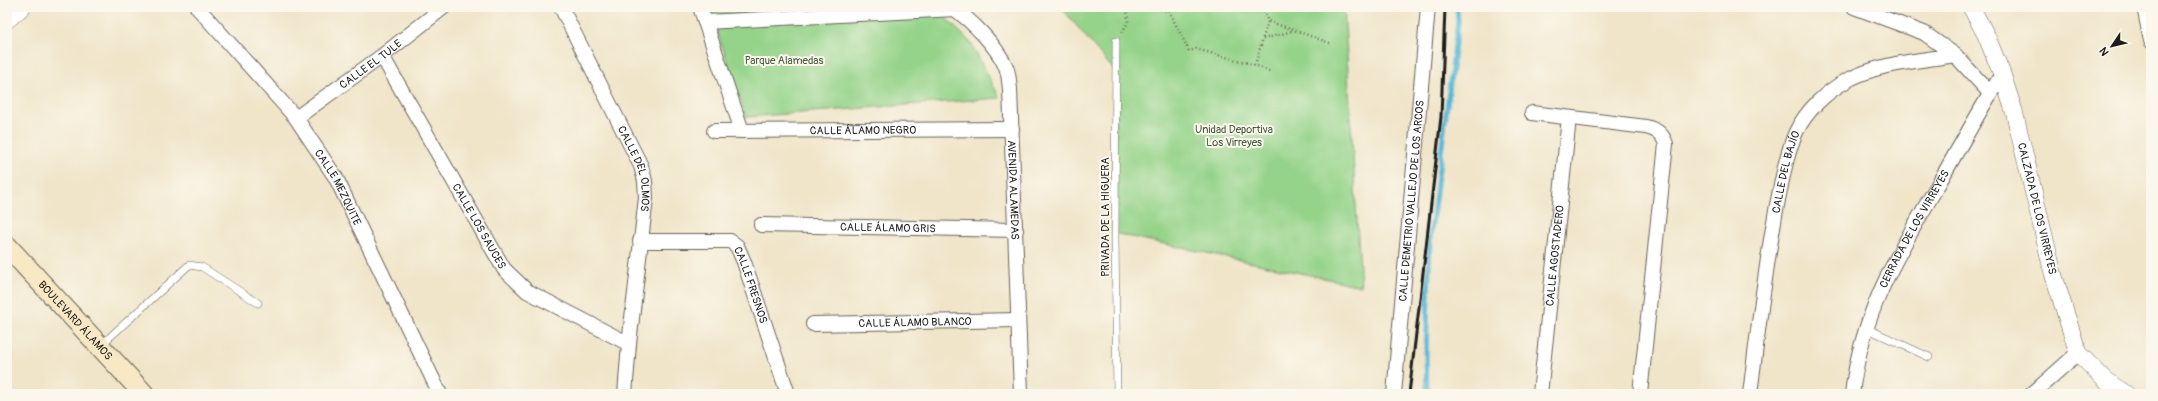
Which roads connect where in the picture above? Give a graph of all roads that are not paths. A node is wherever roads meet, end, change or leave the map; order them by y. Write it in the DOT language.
graph roads {
  1 [pos="22,7"];
  2 [pos="197,7"];
  3 [pos="444,7"];
  4 [pos="561,7"];
  5 [pos="700,7"];
  6 [pos="1428,7"];
  7 [pos="1854,7"];
  8 [pos="1971,7"];
  9 [pos="2144,7"];
  10 [pos="954,8"];
  11 [pos="7,20"];
  12 [pos="705,22"];
  13 [pos="1116,41"];
  14 [pos="2151,41"];
  15 [pos="1955,55"];
  16 [pos="382,56"];
  17 [pos="2002,74"];
  18 [pos="1990,93"];
  19 [pos="1532,113"];
  20 [pos="296,118"];
  21 [pos="1569,118"];
  22 [pos="1012,129"];
  23 [pos="714,131"];
  24 [pos="742,131"];
  25 [pos="761,225"];
  26 [pos="1016,230"];
  27 [pos="640,241"];
  28 [pos="7,246"];
  29 [pos="258,304"];
  30 [pos="1017,320"];
  31 [pos="814,324"];
  32 [pos="1866,328"];
  33 [pos="629,344"];
  34 [pos="100,346"];
  35 [pos="2078,353"];
  36 [pos="1929,357"];
  37 [pos="144,394"];
  38 [pos="440,394"];
  39 [pos="625,394"];
  40 [pos="788,394"];
  41 [pos="1021,394"];
  42 [pos="1118,394"];
  43 [pos="1394,394"];
  44 [pos="1540,394"];
  45 [pos="1640,394"];
  46 [pos="1750,394"];
  47 [pos="1852,394"];
  48 [pos="2032,394"];
  49 [pos="2126,394"];
  1 -- 11 [label="street"];
  2 -- 20 [label="street, CALLE MEZQUITE"];
  3 -- 16 [label="street, CALLE EL TULE"];
  4 -- 27 [label="street, CALLE DEL OLMOS"];
  5 -- 12 [label="street"];
  6 -- 43 [label="street, CALLE DEMETRIO VALLEJO DE LOS ARCOS"];
  7 -- 15 [label="street"];
  8 -- 17 [label="street, CALZADA DE LOS VIRREYES"];
  9 -- 14 [label="street"];
  10 -- 12 [label="street"];
  10 -- 22 [label="street, AVENIDA ALAMEDAS"];
  12 -- 24 [label="street"];
  13 -- 42 [label="lane, PRIVADA DE LA HIGUERA"];
  15 -- 18 [label="street"];
  15 -- 46 [label="street, CALLE DEL BAJÍO"];
  16 -- 20 [label="street, CALLE EL TULE"];
  16 -- 33 [label="street, CALLE LOS SAUCES"];
  17 -- 18 [label="street, CERRADA DE LOS VIRREYES"];
  17 -- 35 [label="street, CALZADA DE LOS VIRREYES"];
  18 -- 32 [label="street, CERRADA DE LOS VIRREYES"];
  19 -- 21 [label="street"];
  20 -- 38 [label="street, CALLE MEZQUITE"];
  21 -- 44 [label="street, CALLE AGOSTADERO"];
  21 -- 45 [label="street"];
  22 -- 24 [label="street, CALLE ÁLAMO NEGRO"];
  22 -- 26 [label="street, AVENIDA ALAMEDAS"];
  23 -- 24 [label="street, CALLE ÁLAMO NEGRO"];
  25 -- 26 [label="street, CALLE ÁLAMO GRIS"];
  26 -- 30 [label="street, AVENIDA ALAMEDAS"];
  27 -- 33 [label="street, CALLE DEL OLMOS"];
  27 -- 40 [label="street, CALLE FRESNOS"];
  28 -- 34 [label="main road, BOULEVARD ÁLAMOS"];
  29 -- 34 [label="lane"];
  30 -- 31 [label="street, CALLE ÁLAMO BLANCO"];
  30 -- 41 [label="street, AVENIDA ALAMEDAS"];
  32 -- 36 [label="lane"];
  32 -- 47 [label="street, CERRADA DE LOS VIRREYES"];
  33 -- 39 [label="street, CALLE DEL OLMOS"];
  34 -- 37 [label="main road, BOULEVARD ÁLAMOS"];
  35 -- 48 [label="street"];
  35 -- 49 [label="street, CALZADA DE LOS VIRREYES"];
}
